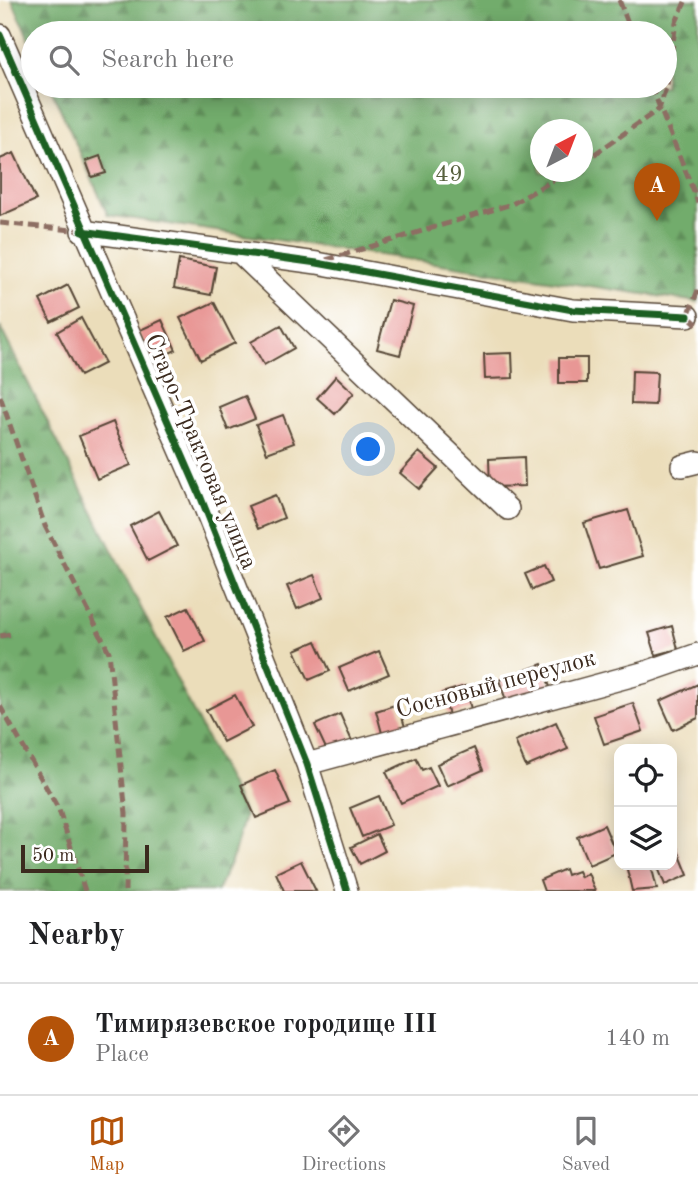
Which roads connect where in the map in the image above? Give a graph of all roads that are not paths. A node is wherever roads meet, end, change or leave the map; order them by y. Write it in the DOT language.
graph roads {
  1 [pos="0,35"];
  2 [pos="21,85"];
  3 [pos="26,98"];
  4 [pos="82,231"];
  5 [pos="240,253"];
  6 [pos="688,316"];
  7 [pos="508,509"];
  8 [pos="698,654"];
  9 [pos="307,764"];
  10 [pos="347,891"];
  1 -- 2 [label="street, Старо-Трактовая улица"];
  3 -- 4 [label="street, Старо-Трактовая улица"];
  4 -- 5 [label="street"];
  4 -- 9 [label="street, Старо-Трактовая улица"];
  5 -- 6 [label="street"];
  5 -- 7 [label="street"];
  8 -- 9 [label="street, Сосновый переулок"];
  9 -- 10 [label="street, Старо-Трактовая улица"];
}
